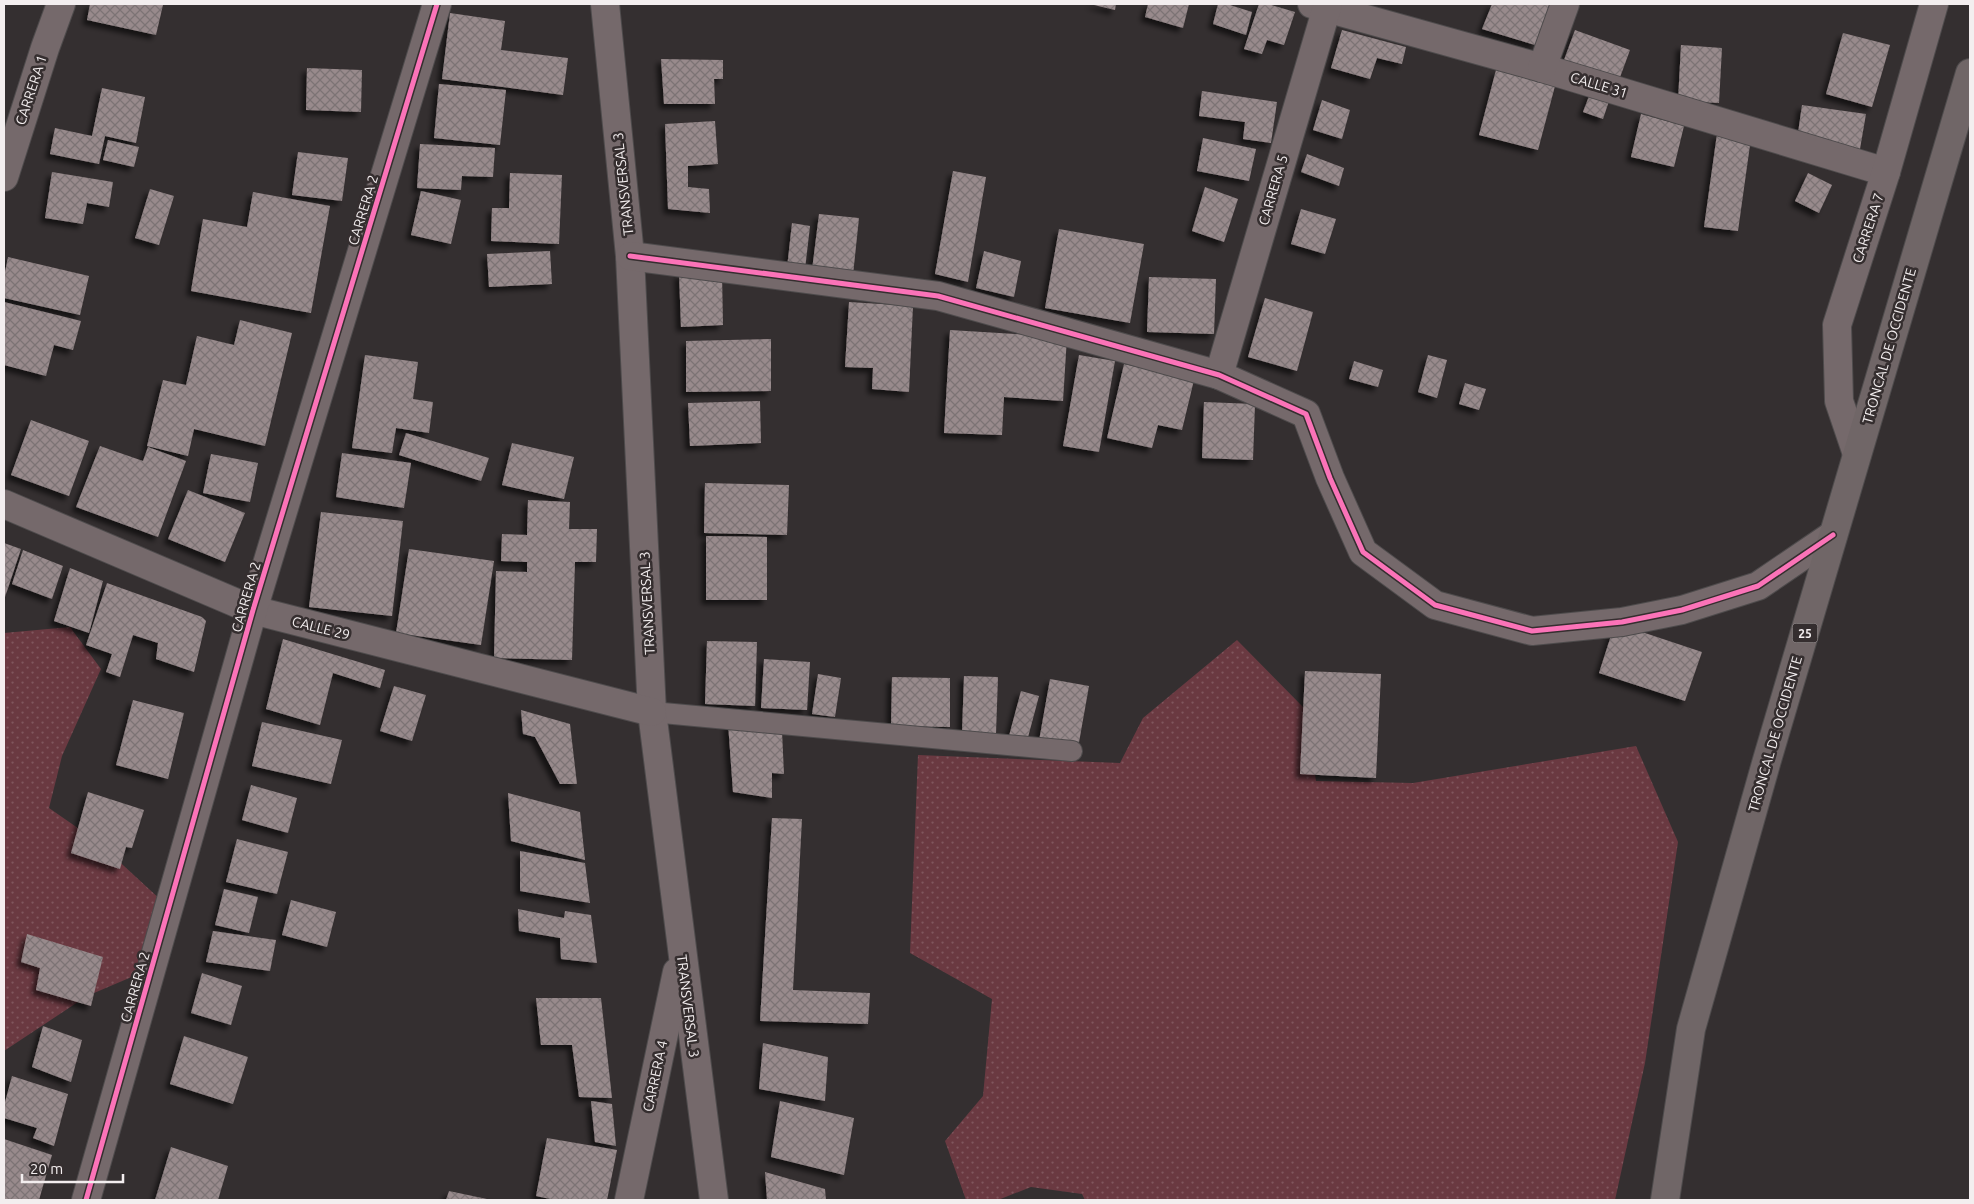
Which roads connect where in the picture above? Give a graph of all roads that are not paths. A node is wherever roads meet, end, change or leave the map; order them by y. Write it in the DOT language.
graph roads {
  1 [pos="61,4"];
  2 [pos="437,4"];
  3 [pos="605,4"];
  4 [pos="1565,4"];
  5 [pos="1934,4"];
  6 [pos="1322,5"];
  7 [pos="1542,68"];
  8 [pos="1970,73"];
  9 [pos="1886,172"];
  10 [pos="4,177"];
  11 [pos="630,256"];
  12 [pos="1219,375"];
  13 [pos="1857,454"];
  14 [pos="4,504"];
  15 [pos="1833,535"];
  16 [pos="254,610"];
  17 [pos="652,712"];
  18 [pos="1072,751"];
  19 [pos="681,952"];
  20 [pos="86,1200"];
  21 [pos="629,1200"];
  22 [pos="714,1200"];
  23 [pos="1666,1200"];
  1 -- 10 [label="street, CARRERA 1"];
  2 -- 16 [label="street, CARRERA 2"];
  3 -- 11 [label="street, TRANSVERSAL 3"];
  4 -- 7 [label="street"];
  5 -- 9 [label="street, CARRERA 7"];
  6 -- 7 [label="street, CALLE 31"];
  6 -- 12 [label="street, CARRERA 5"];
  7 -- 9 [label="street, CALLE 31"];
  8 -- 13 [label="highway, TRONCAL DE OCCIDENTE / 25"];
  9 -- 13 [label="street, CARRERA 7"];
  11 -- 12 [label="street"];
  11 -- 17 [label="street, TRANSVERSAL 3"];
  12 -- 15 [label="street"];
  13 -- 15 [label="highway, TRONCAL DE OCCIDENTE / 25"];
  14 -- 16 [label="street, CALLE 29"];
  15 -- 23 [label="highway, TRONCAL DE OCCIDENTE / 25"];
  16 -- 17 [label="street, CALLE 29"];
  16 -- 20 [label="street, CARRERA 2"];
  17 -- 18 [label="lane"];
  17 -- 19 [label="street, TRANSVERSAL 3"];
  19 -- 21 [label="street, CARRERA 4"];
  19 -- 22 [label="street, TRANSVERSAL 3"];
}
